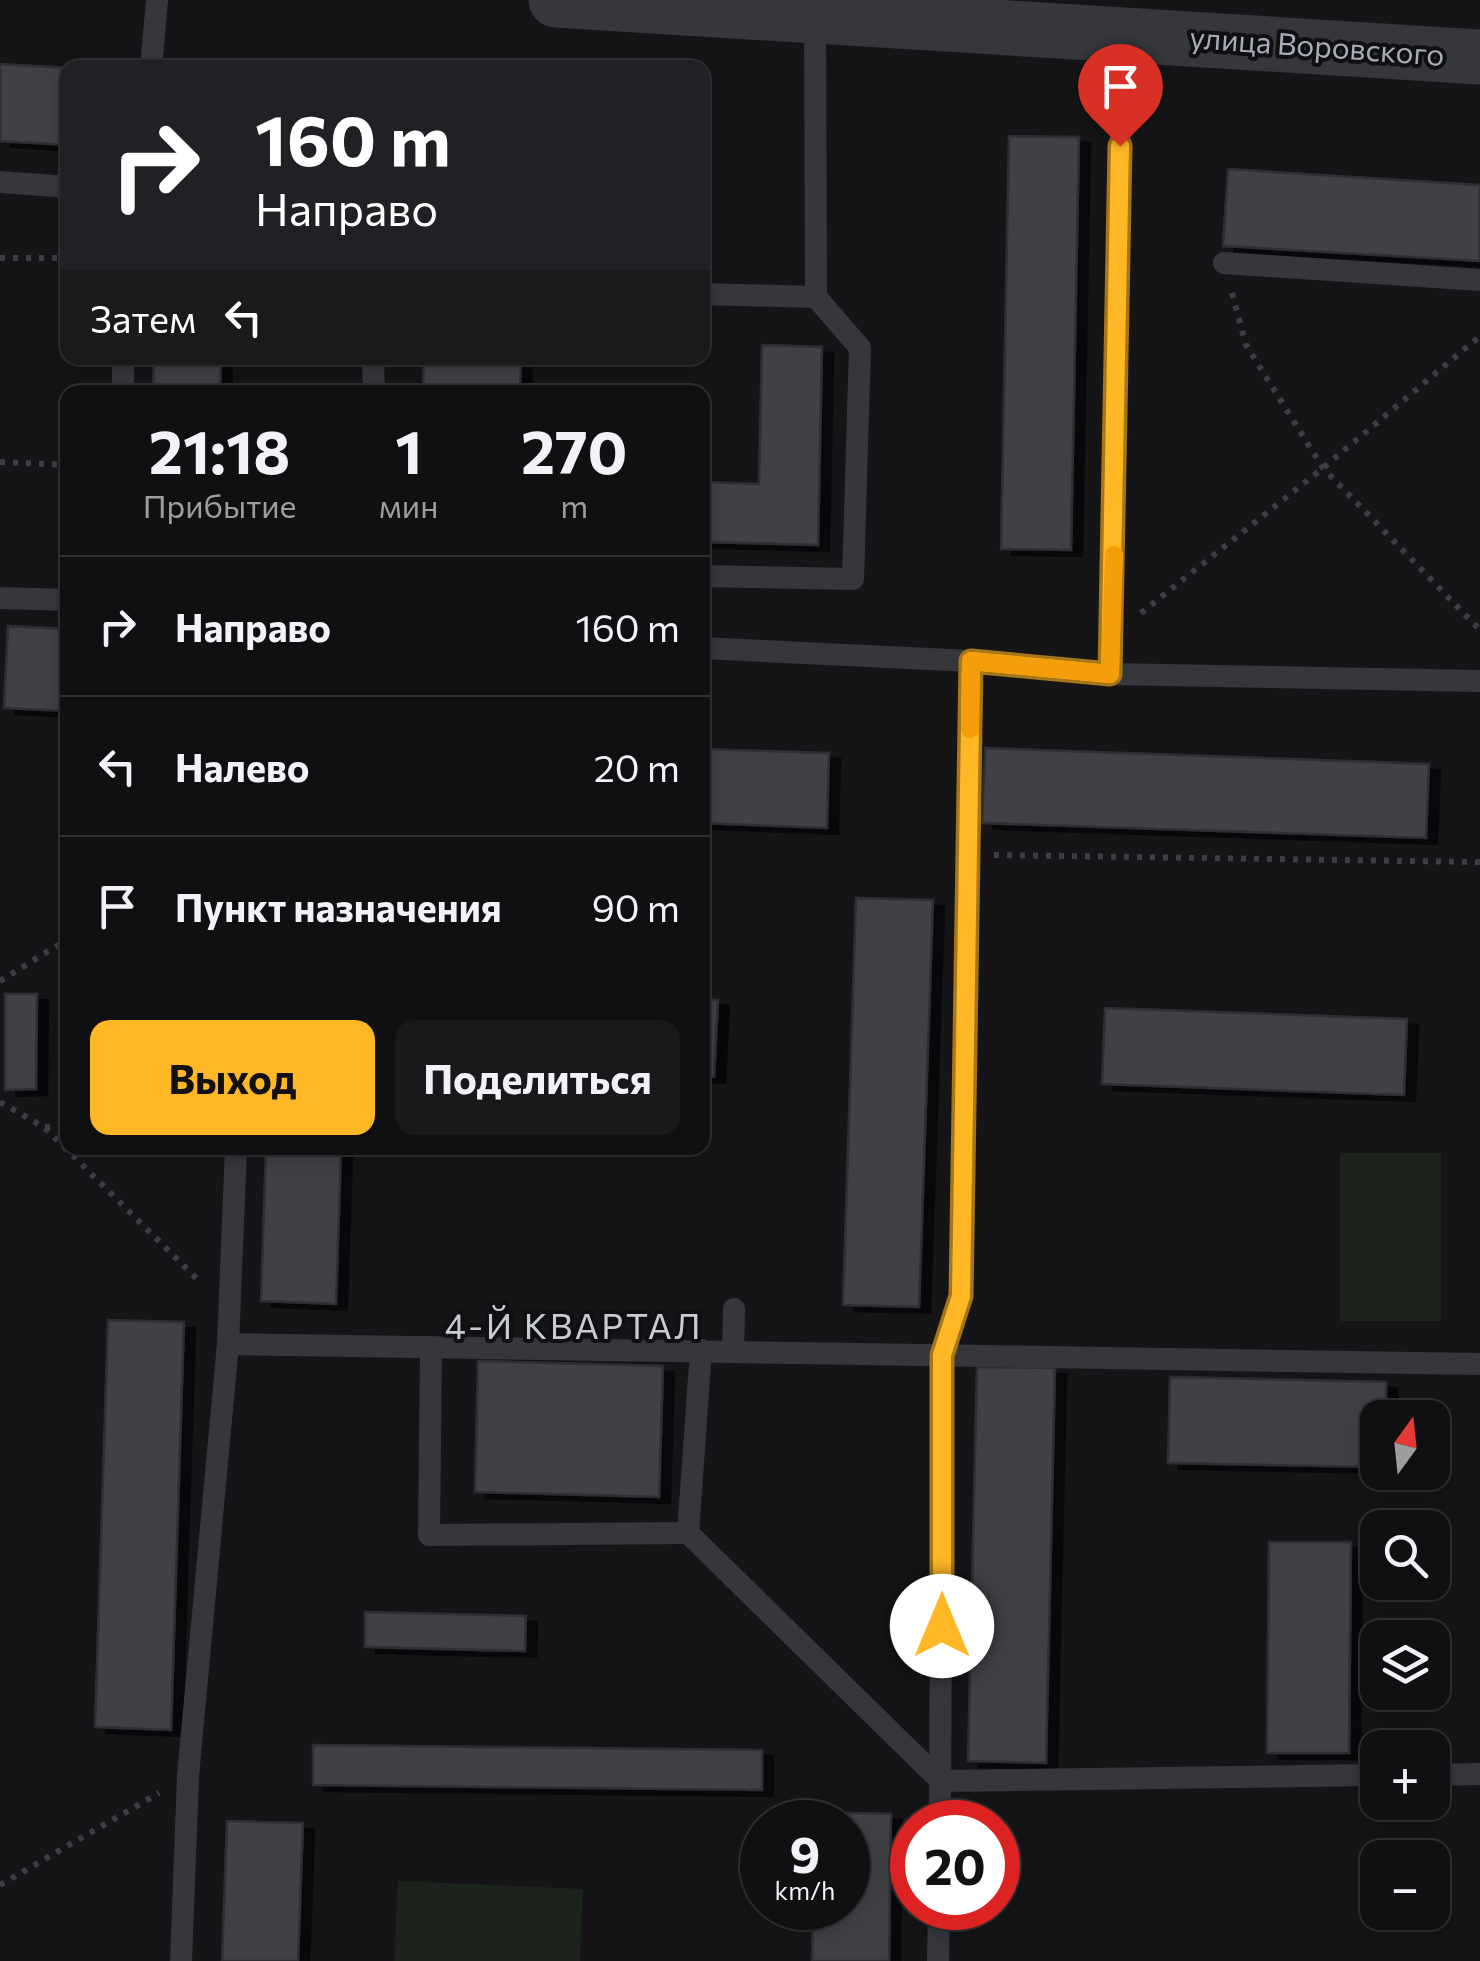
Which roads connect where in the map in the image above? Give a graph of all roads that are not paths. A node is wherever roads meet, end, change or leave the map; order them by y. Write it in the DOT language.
graph roads {
  1 [pos="157,0"];
  2 [pos="556,0"];
  3 [pos="816,15"];
  4 [pos="1118,34"];
  5 [pos="1480,57"];
  6 [pos="151,60"];
  7 [pos="0,182"];
  8 [pos="60,187"];
  9 [pos="1224,263"];
  10 [pos="1480,280"];
  11 [pos="710,294"];
  12 [pos="816,297"];
  13 [pos="710,576"];
  14 [pos="0,598"];
  15 [pos="60,600"];
  16 [pos="710,648"];
  17 [pos="971,661"];
  18 [pos="1110,674"];
  19 [pos="1480,680"];
  20 [pos="236,1155"];
  21 [pos="734,1309"];
  22 [pos="228,1344"];
  23 [pos="431,1347"];
  24 [pos="701,1350"];
  25 [pos="733,1352"];
  26 [pos="942,1355"];
  27 [pos="1480,1364"];
  28 [pos="688,1533"];
  29 [pos="1480,1774"];
  30 [pos="1450,1775"];
  31 [pos="1360,1776"];
  32 [pos="941,1781"];
  33 [pos="941,1800"];
  34 [pos="939,1930"];
  35 [pos="181,1961"];
  36 [pos="938,1961"];
  1 -- 6 [label="lane"];
  2 -- 3 [label="street, улица Воровского"];
  3 -- 4 [label="street, улица Воровского"];
  3 -- 12 [label="lane"];
  4 -- 5 [label="street, улица Воровского"];
  4 -- 18 [label="lane"];
  7 -- 8 [label="lane"];
  9 -- 10 [label="lane"];
  11 -- 12 [label="lane"];
  12 -- 13 [label="lane"];
  14 -- 15 [label="lane"];
  16 -- 17 [label="lane"];
  17 -- 18 [label="lane"];
  17 -- 26 [label="lane"];
  18 -- 19 [label="lane"];
  20 -- 22 [label="lane"];
  21 -- 25 [label="lane"];
  22 -- 23 [label="lane"];
  22 -- 35 [label="lane"];
  23 -- 24 [label="lane"];
  23 -- 28 [label="lane"];
  24 -- 25 [label="lane"];
  24 -- 28 [label="lane"];
  25 -- 26 [label="lane"];
  26 -- 27 [label="lane"];
  26 -- 32 [label="lane"];
  28 -- 32 [label="lane"];
  29 -- 30 [label="lane"];
  31 -- 32 [label="lane"];
  32 -- 33 [label="lane"];
  34 -- 36 [label="lane"];
}
